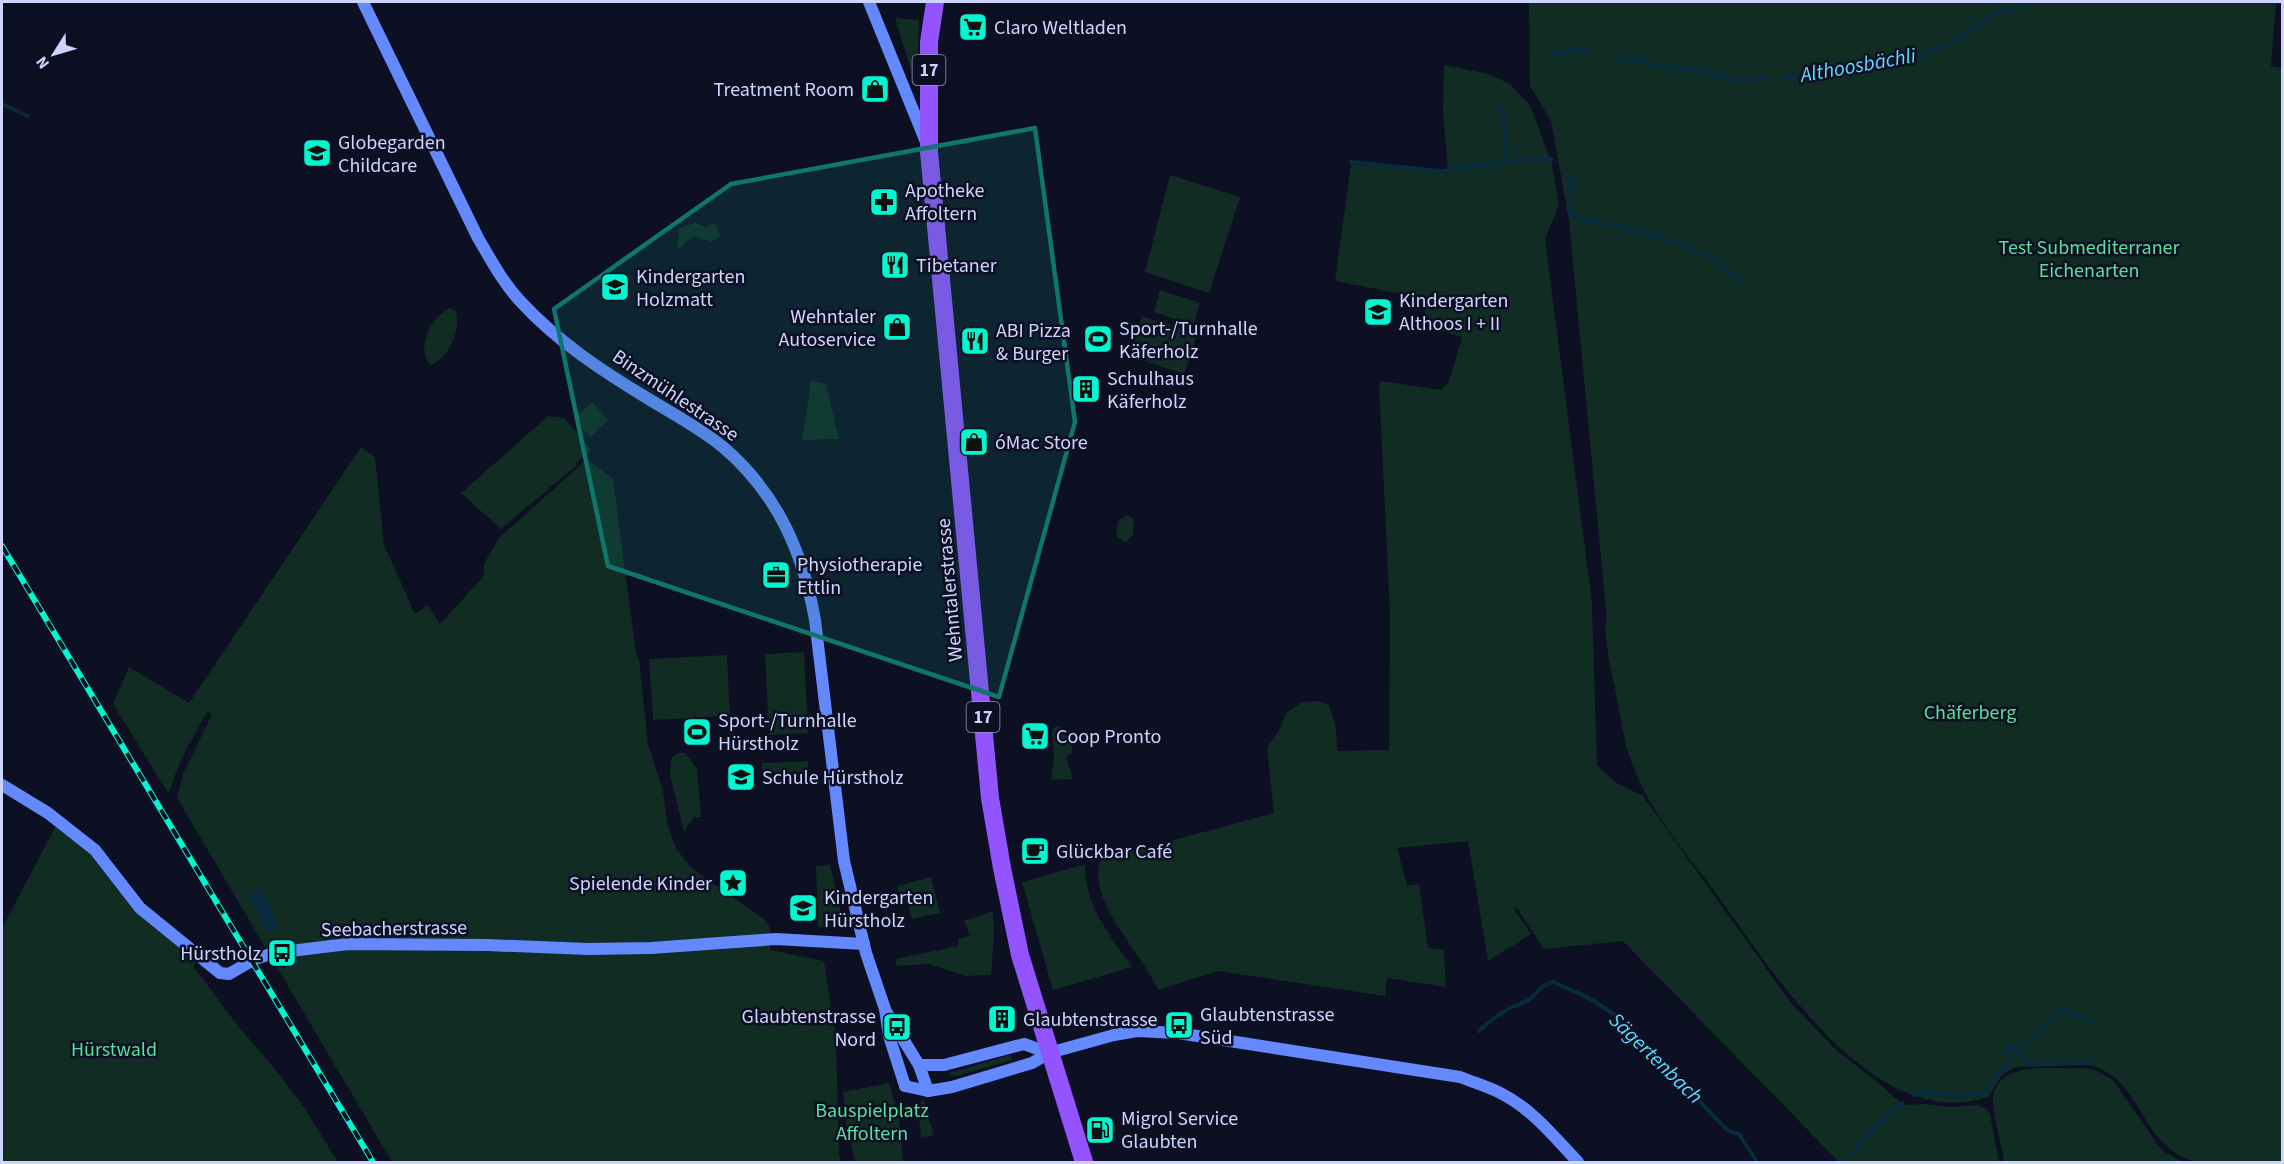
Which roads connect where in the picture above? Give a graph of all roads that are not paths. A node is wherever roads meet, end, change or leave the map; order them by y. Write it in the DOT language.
graph roads {
  1 [pos="363,2"];
  2 [pos="869,2"];
  3 [pos="934,2"];
  4 [pos="929,152"];
  5 [pos="2,785"];
  6 [pos="864,944"];
  7 [pos="885,1009"];
  8 [pos="1049,1053"];
  9 [pos="919,1065"];
  10 [pos="905,1086"];
  11 [pos="928,1091"];
  12 [pos="1084,1162"];
  13 [pos="1578,1162"];
  1 -- 6 [label="street, Binzmühlestrasse"];
  2 -- 4 [label="street"];
  3 -- 4 [label="main road, Wehntalerstrasse / 17"];
  4 -- 8 [label="main road, Wehntalerstrasse / 17"];
  5 -- 6 [label="street, Seebacherstrasse"];
  6 -- 7 [label="street, Binzmühlestrasse"];
  7 -- 9 [label="street, Binzmühlestrasse"];
  7 -- 10 [label="street, Binzmühlestrasse"];
  8 -- 9 [label="street"];
  8 -- 11 [label="street"];
  8 -- 12 [label="main road, Wehntalerstrasse / 17"];
  8 -- 13 [label="street"];
  9 -- 10 [label="street"];
  9 -- 11 [label="street, Binzmühlestrasse"];
  10 -- 11 [label="street"];
}
